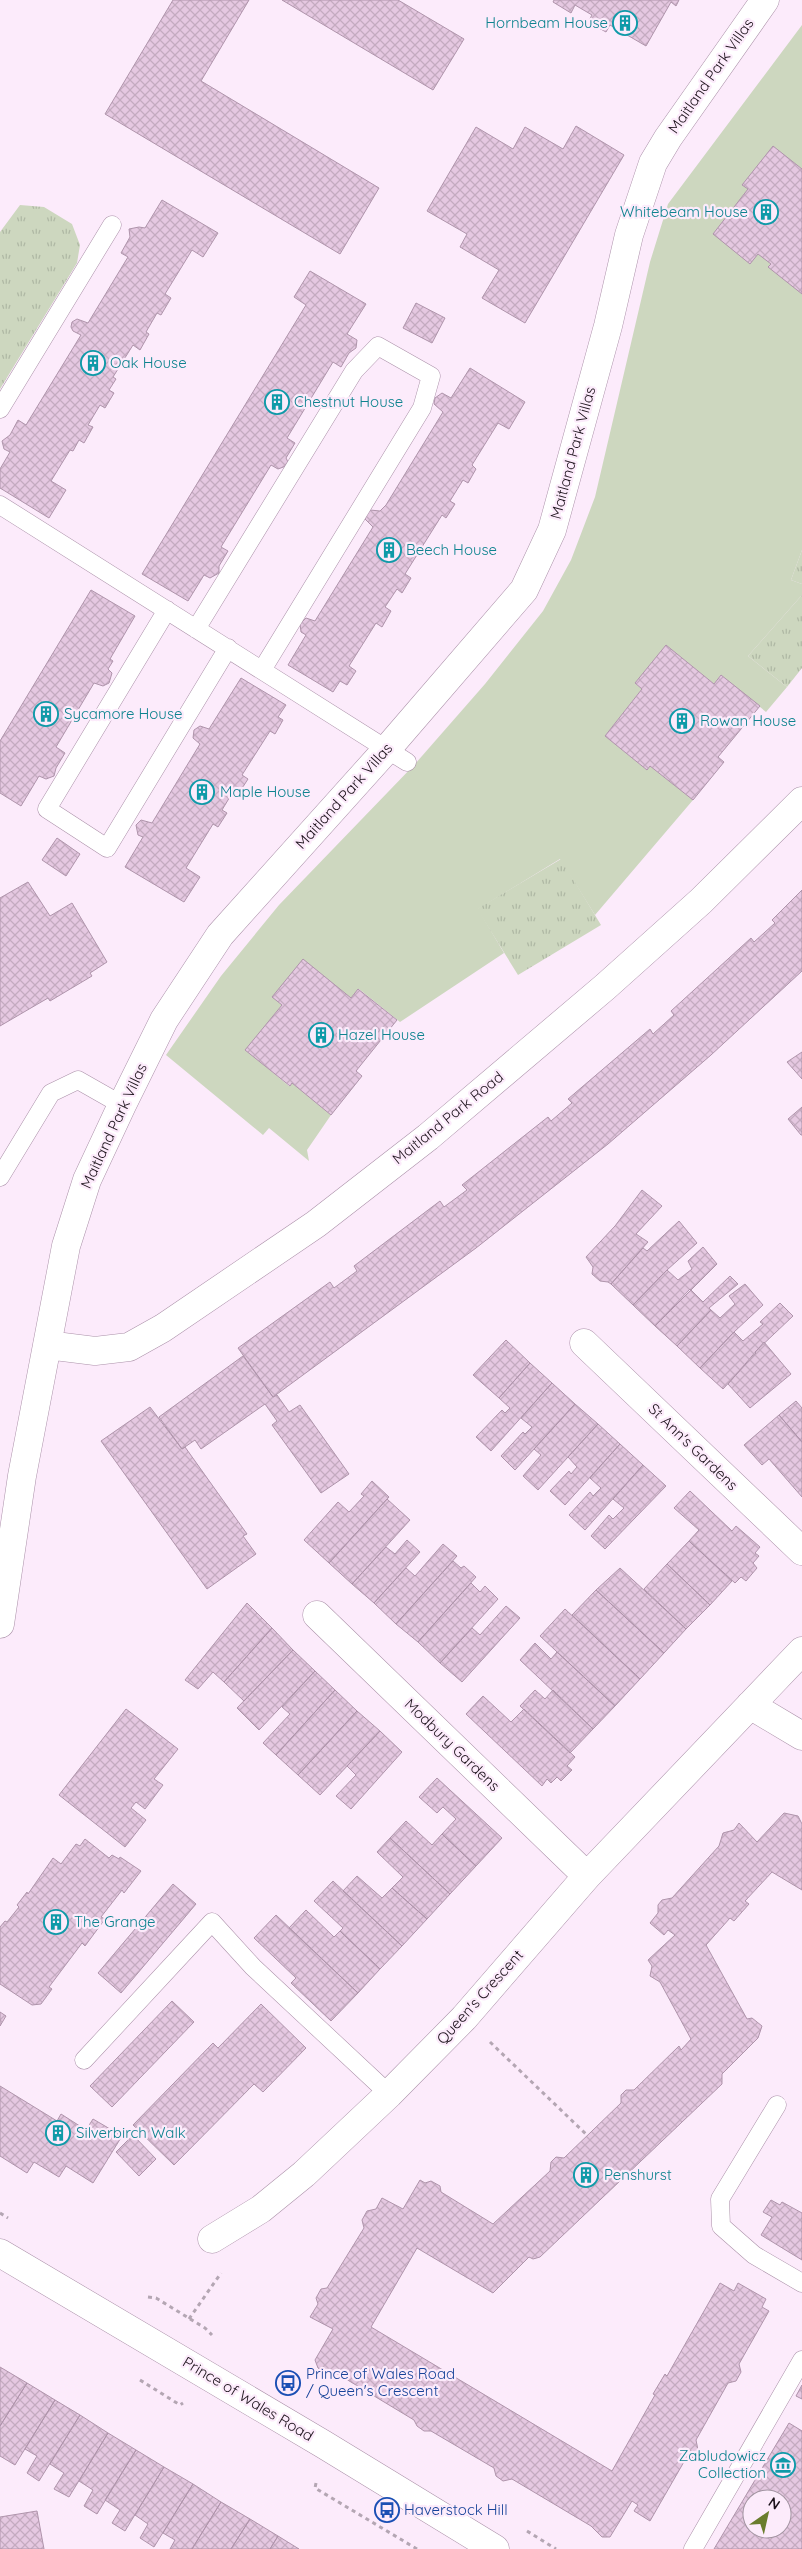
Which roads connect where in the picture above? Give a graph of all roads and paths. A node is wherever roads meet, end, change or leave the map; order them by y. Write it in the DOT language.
graph roads {
  1 [pos="765,0"];
  2 [pos="112,226"];
  3 [pos="0,409"];
  4 [pos="0,505"];
  5 [pos="167,610"];
  6 [pos="196,629"];
  7 [pos="228,648"];
  8 [pos="262,670"];
  9 [pos="397,755"];
  10 [pos="802,801"];
  11 [pos="122,1105"];
  12 [pos="0,1177"];
  13 [pos="584,1343"];
  14 [pos="47,1345"];
  15 [pos="802,1551"];
  16 [pos="317,1615"];
  17 [pos="0,1624"];
  18 [pos="802,1651"];
  19 [pos="750,1705"];
  20 [pos="802,1736"];
  21 [pos="588,1876"];
  22 [pos="464,2018"];
  23 [pos="84,2060"];
  24 [pos="389,2094"];
  25 [pos="777,2105"];
  26 [pos="588,2136"];
  27 [pos="212,2239"];
  28 [pos="0,2253"];
  29 [pos="802,2283"];
  30 [pos="185,2327"];
  31 [pos="802,2360"];
  32 [pos="315,2488"];
  33 [pos="417,2549"];
  34 [pos="495,2549"];
  35 [pos="693,2549"];
  1 -- 9 [label="street, Maitland Park Villas"];
  2 -- 3 [label="lane"];
  4 -- 5 [label="lane"];
  5 -- 6 [label="lane"];
  5 -- 7 [label="lane"];
  6 -- 7 [label="lane"];
  6 -- 8 [label="lane"];
  7 -- 8 [label="lane"];
  8 -- 9 [label="lane"];
  9 -- 11 [label="street, Maitland Park Villas"];
  10 -- 14 [label="street, Maitland Park Road"];
  11 -- 12 [label="lane"];
  11 -- 14 [label="street, Maitland Park Villas"];
  13 -- 15 [label="street, St Ann's Gardens"];
  14 -- 17 [label="street, Maitland Park Villas"];
  16 -- 21 [label="street, Modbury Gardens"];
  18 -- 19 [label="street, Queen's Crescent"];
  19 -- 20 [label="street"];
  19 -- 21 [label="street, Queen's Crescent"];
  21 -- 22 [label="street, Queen's Crescent"];
  22 -- 24 [label="street, Queen's Crescent"];
  22 -- 26 [label="path"];
  23 -- 24 [label="lane"];
  24 -- 27 [label="street, Queen's Crescent"];
  25 -- 29 [label="lane"];
  27 -- 30 [label="path"];
  28 -- 34 [label="street, Prince of Wales Road"];
  31 -- 35 [label="lane"];
  32 -- 33 [label="path"];
}
